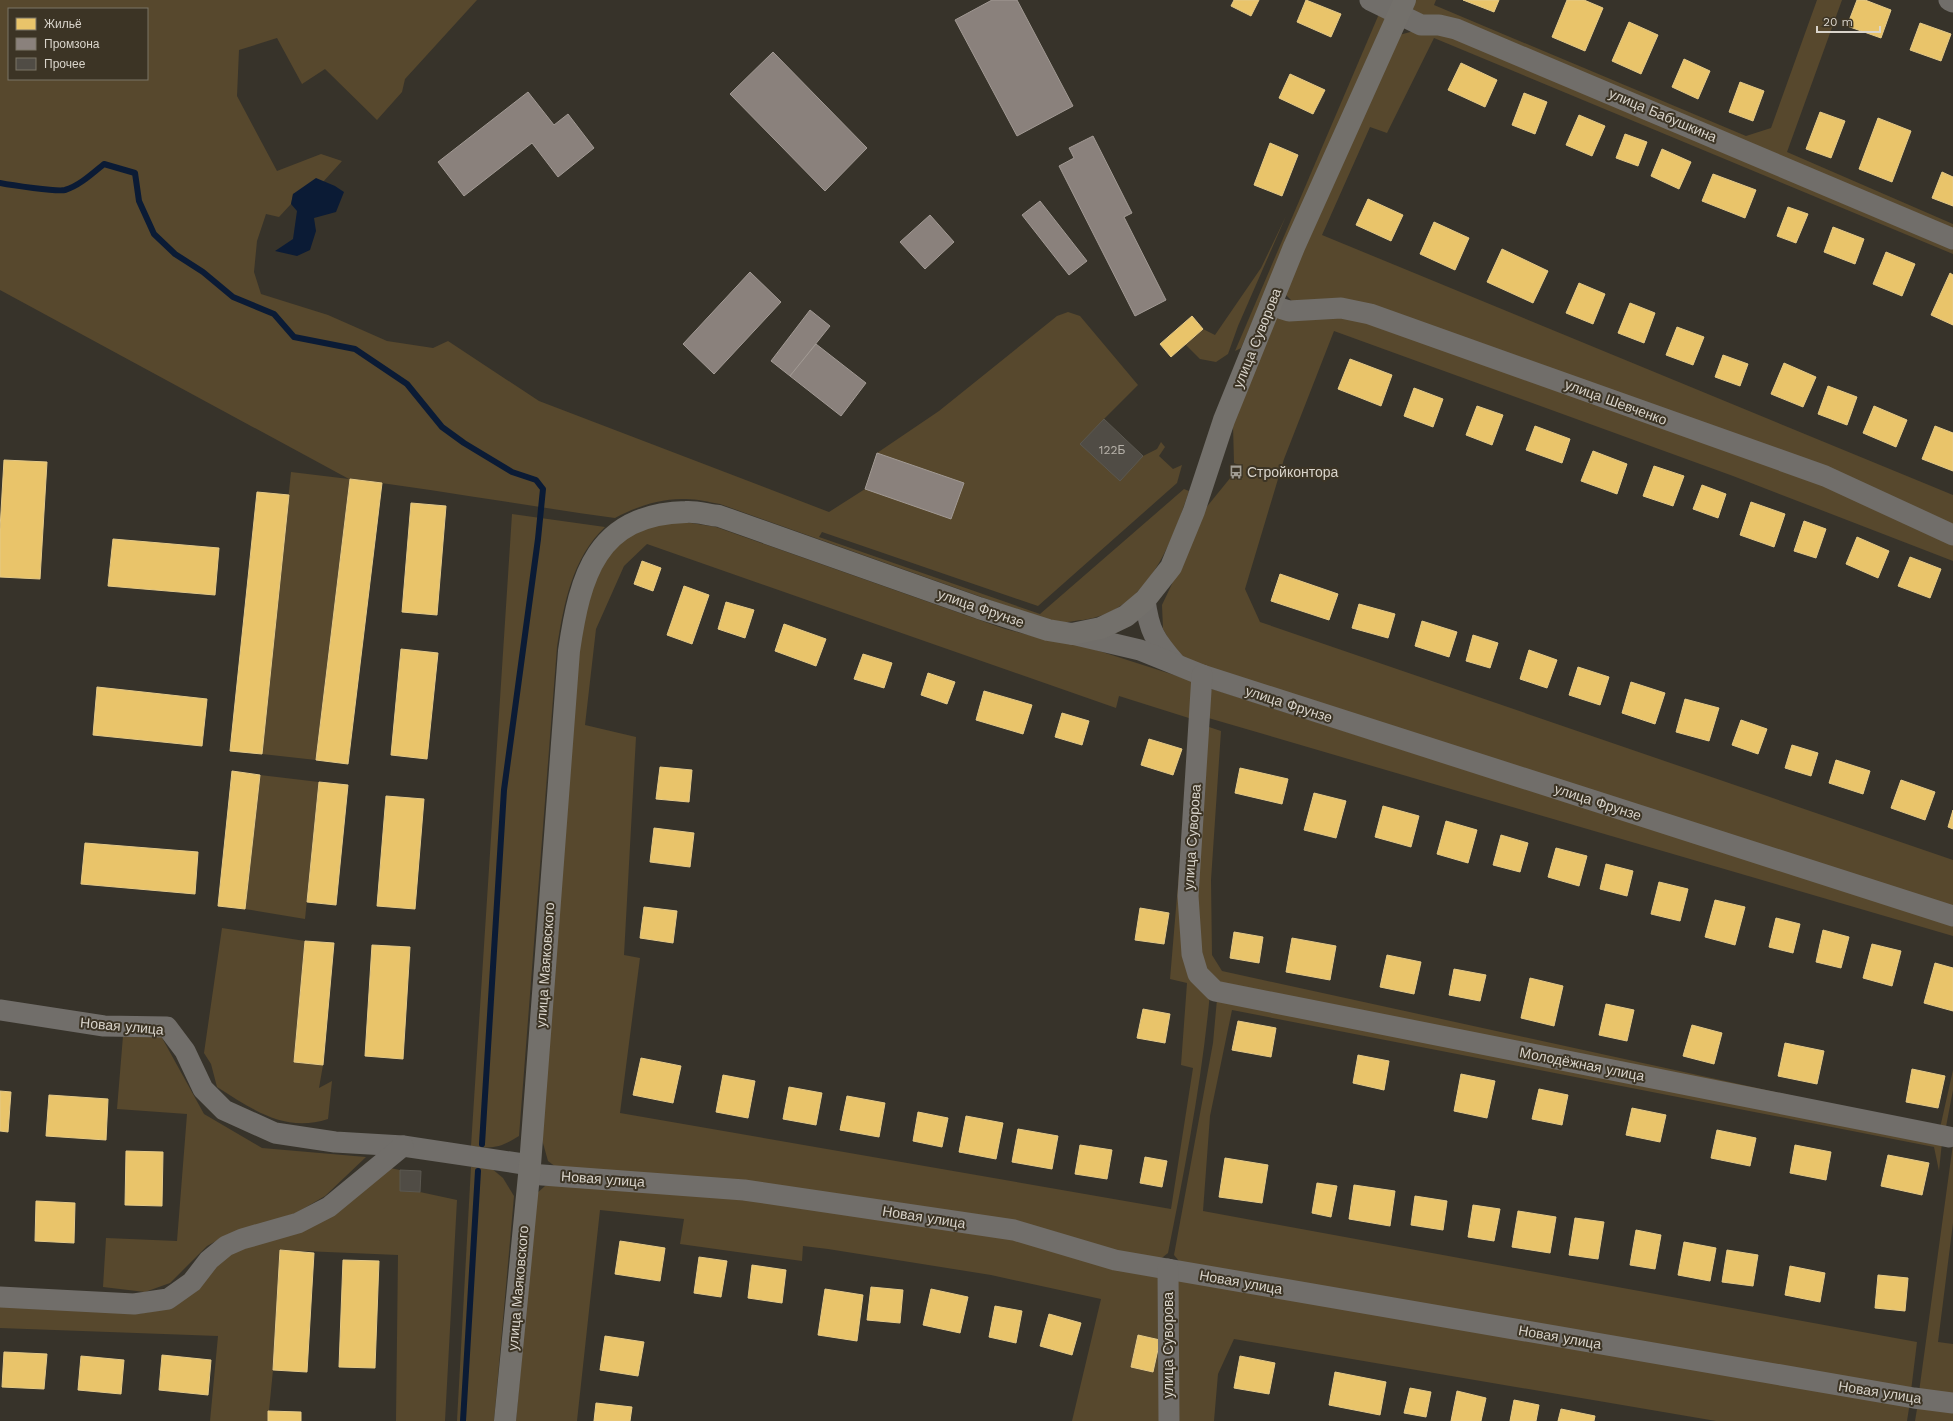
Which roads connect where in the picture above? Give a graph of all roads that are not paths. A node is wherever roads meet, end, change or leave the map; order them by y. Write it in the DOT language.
graph roads {
  1 [pos="1370,0"];
  2 [pos="1949,0"];
  3 [pos="1953,2"];
  4 [pos="1402,7"];
  5 [pos="1953,239"];
  6 [pos="1270,305"];
  7 [pos="626,525"];
  8 [pos="1953,535"];
  9 [pos="1145,600"];
  10 [pos="1072,634"];
  11 [pos="1177,666"];
  12 [pos="1202,675"];
  13 [pos="1953,916"];
  14 [pos="1215,991"];
  15 [pos="0,1010"];
  16 [pos="1949,1137"];
  17 [pos="403,1146"];
  18 [pos="529,1170"];
  19 [pos="1168,1269"];
  20 [pos="0,1297"];
  21 [pos="1953,1403"];
  22 [pos="505,1421"];
  23 [pos="1168,1421"];
  1 -- 4 [label="street, улица Бабушкина"];
  2 -- 3 [label="street"];
  4 -- 5 [label="street, улица Бабушкина"];
  4 -- 6 [label="main road, улица Суворова"];
  6 -- 8 [label="street, улица Шевченко"];
  6 -- 9 [label="main road, улица Суворова"];
  7 -- 10 [label="main road, улица Фрунзе"];
  7 -- 18 [label="main road, улица Маяковского"];
  9 -- 10 [label="main road, улица Суворова"];
  9 -- 11 [label="street"];
  10 -- 11 [label="street, улица Фрунзе"];
  11 -- 12 [label="street, улица Фрунзе"];
  12 -- 13 [label="street, улица Фрунзе"];
  12 -- 14 [label="street, улица Суворова"];
  14 -- 16 [label="street, Молодёжная улица"];
  15 -- 17 [label="street, Новая улица"];
  17 -- 18 [label="street, Новая улица"];
  17 -- 20 [label="street"];
  18 -- 19 [label="street, Новая улица"];
  18 -- 22 [label="main road, улица Маяковского"];
  19 -- 21 [label="street, Новая улица"];
  19 -- 23 [label="street, улица Суворова"];
}
